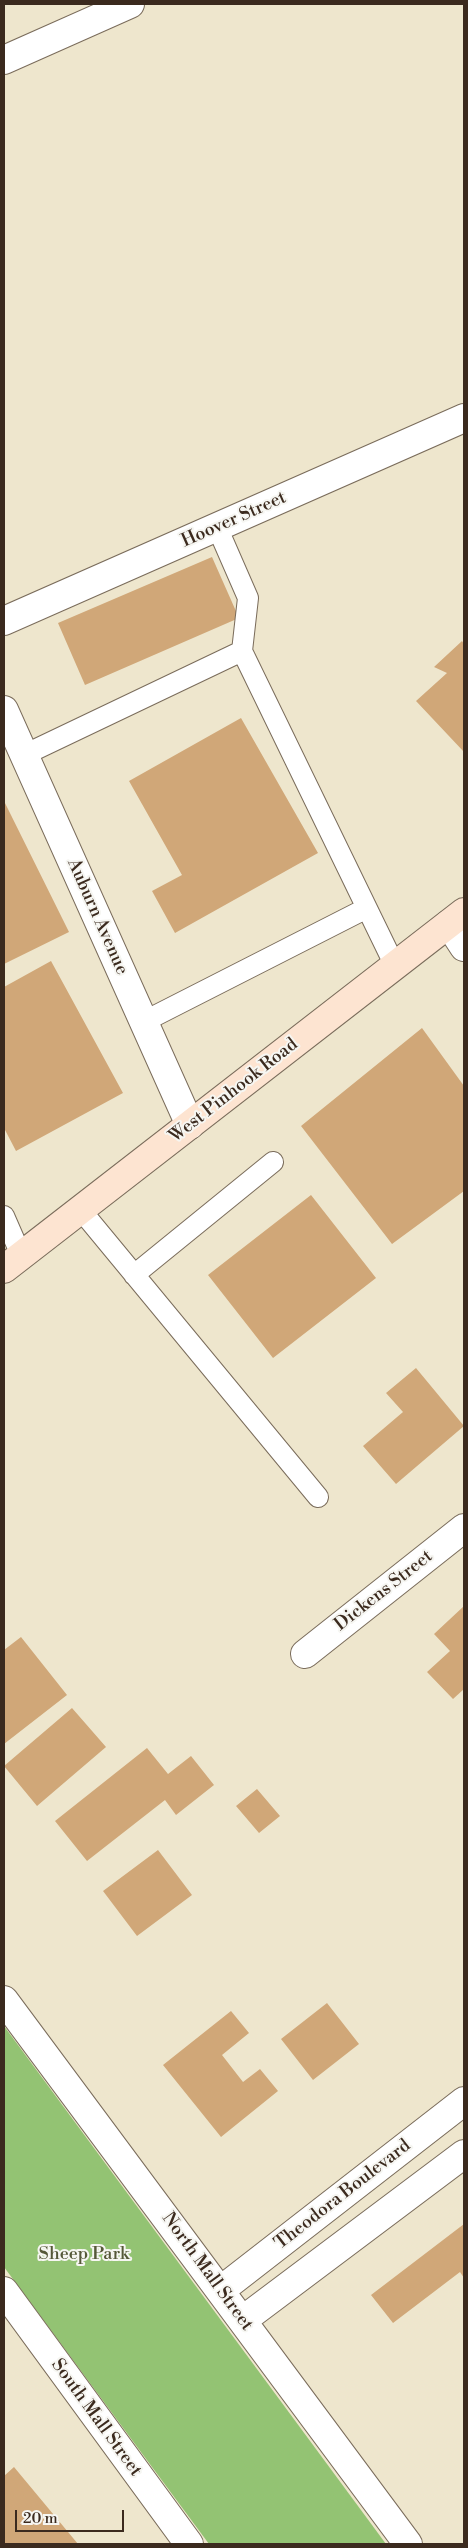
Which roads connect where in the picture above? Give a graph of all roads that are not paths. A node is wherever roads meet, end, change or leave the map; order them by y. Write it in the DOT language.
graph roads {
  1 [pos="130,4"];
  2 [pos="4,60"];
  3 [pos="464,418"];
  4 [pos="217,527"];
  5 [pos="4,621"];
  6 [pos="242,651"];
  7 [pos="5,716"];
  8 [pos="24,755"];
  9 [pos="365,909"];
  10 [pos="457,918"];
  11 [pos="464,947"];
  12 [pos="394,966"];
  13 [pos="144,1022"];
  14 [pos="190,1125"];
  15 [pos="273,1162"];
  16 [pos="80,1209"];
  17 [pos="4,1216"];
  18 [pos="13,1262"];
  19 [pos="134,1275"];
  20 [pos="318,1497"];
  21 [pos="464,1528"];
  22 [pos="305,1654"];
  23 [pos="4,2000"];
  24 [pos="464,2101"];
  25 [pos="464,2154"];
  26 [pos="221,2290"];
  27 [pos="4,2291"];
  28 [pos="243,2320"];
  29 [pos="189,2544"];
  30 [pos="408,2544"];
  1 -- 2 [label="street"];
  3 -- 4 [label="street, Hoover Street"];
  4 -- 5 [label="street, Hoover Street"];
  4 -- 6 [label="lane"];
  6 -- 8 [label="lane"];
  6 -- 9 [label="lane"];
  7 -- 8 [label="street, Auburn Avenue"];
  8 -- 13 [label="street, Auburn Avenue"];
  9 -- 12 [label="lane"];
  9 -- 13 [label="lane"];
  10 -- 11 [label="street"];
  10 -- 12 [label="main road, West Pinhook Road"];
  12 -- 14 [label="main road, West Pinhook Road"];
  13 -- 14 [label="street, Auburn Avenue"];
  14 -- 16 [label="main road, West Pinhook Road"];
  15 -- 19 [label="lane"];
  16 -- 18 [label="main road, West Pinhook Road"];
  16 -- 19 [label="lane"];
  17 -- 18 [label="lane"];
  19 -- 20 [label="lane"];
  21 -- 22 [label="street, Dickens Street"];
  23 -- 26 [label="street, North Mall Street"];
  24 -- 26 [label="street, Theodora Boulevard"];
  25 -- 28 [label="street"];
  26 -- 28 [label="street, North Mall Street"];
  27 -- 29 [label="street, South Mall Street"];
  28 -- 30 [label="street, North Mall Street"];
}
